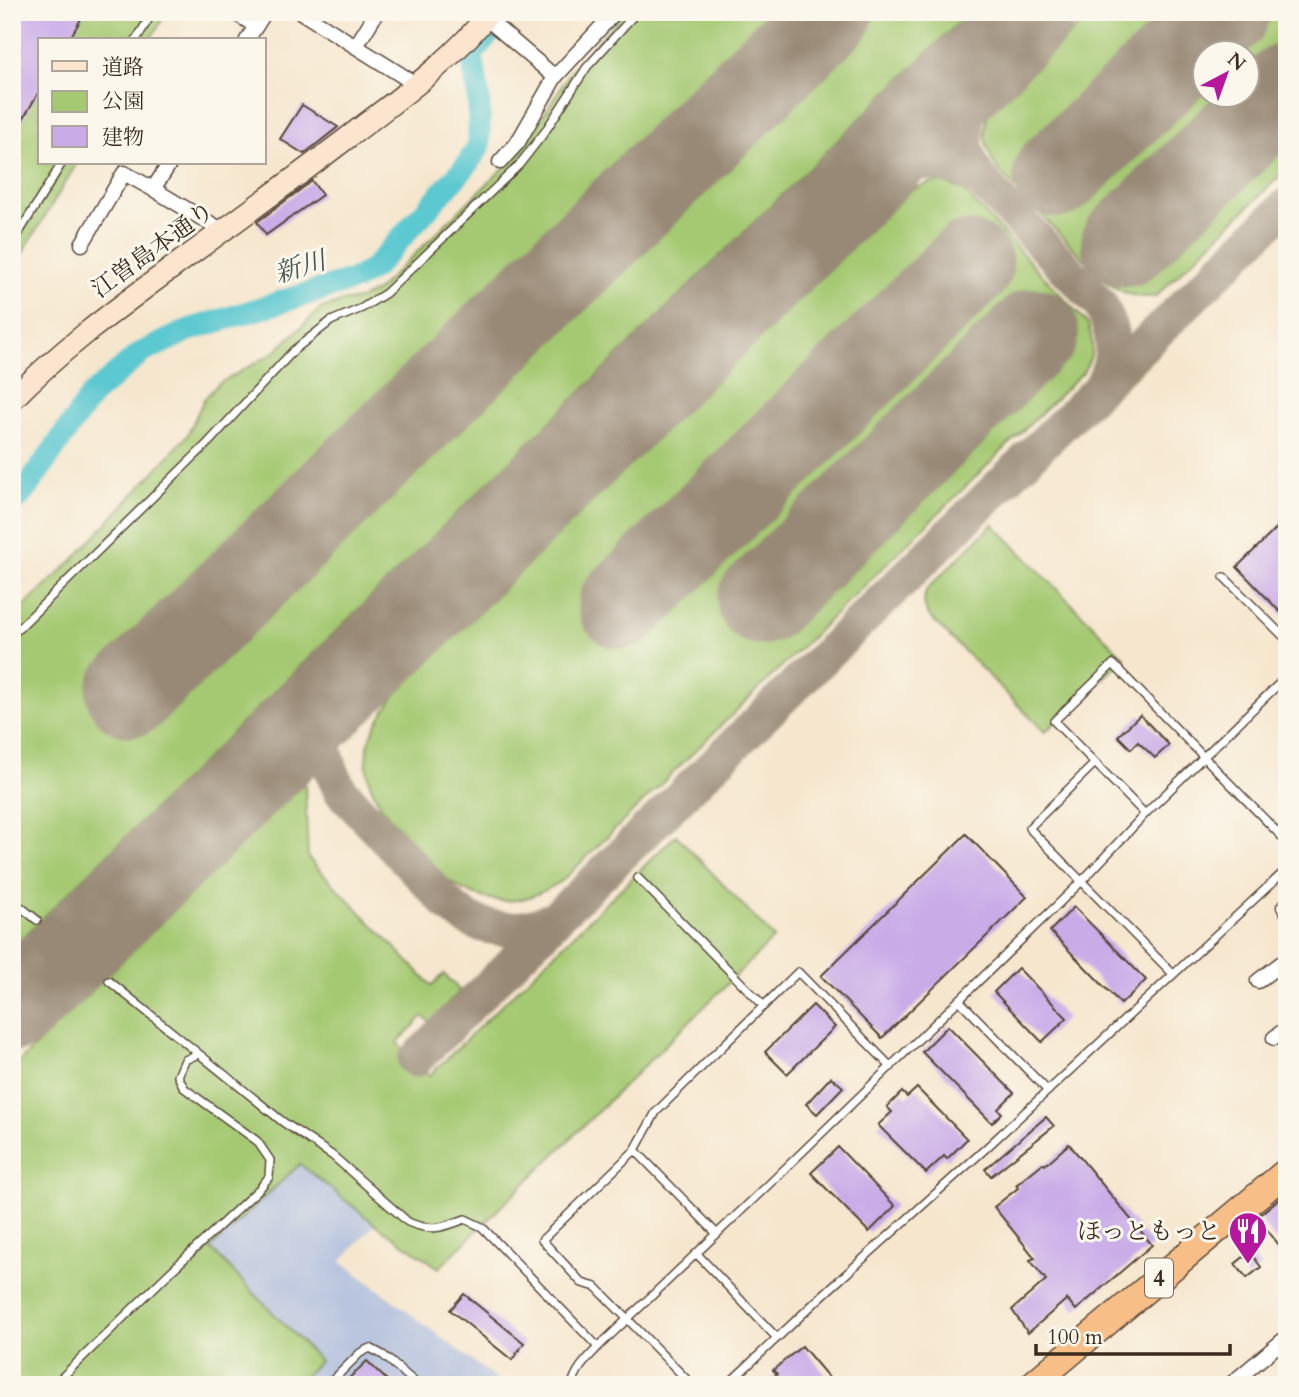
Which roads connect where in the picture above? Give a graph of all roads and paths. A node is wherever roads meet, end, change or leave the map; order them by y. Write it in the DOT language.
graph roads {
  1 [pos="153,12"];
  2 [pos="234,12"];
  3 [pos="265,12"];
  4 [pos="301,12"];
  5 [pos="377,12"];
  6 [pos="637,12"];
  7 [pos="612,13"];
  8 [pos="488,15"];
  9 [pos="256,26"];
  10 [pos="137,38"];
  11 [pos="248,38"];
  12 [pos="356,46"];
  13 [pos="555,77"];
  14 [pos="417,85"];
  15 [pos="500,162"];
  16 [pos="61,164"];
  17 [pos="169,164"];
  18 [pos="153,190"];
  19 [pos="223,231"];
  20 [pos="12,244"];
  21 [pos="82,244"];
  22 [pos="12,400"];
  23 [pos="1224,577"];
  24 [pos="12,635"];
  25 [pos="1287,640"];
  26 [pos="1287,676"];
  27 [pos="1204,757"];
  28 [pos="1095,763"];
  29 [pos="1145,814"];
  30 [pos="1287,823"];
  31 [pos="1278,832"];
  32 [pos="1287,842"];
  33 [pos="1287,869"];
  34 [pos="638,878"];
  35 [pos="1082,881"];
  36 [pos="12,900"];
  37 [pos="37,920"];
  38 [pos="1287,959"];
  39 [pos="1173,974"];
  40 [pos="108,981"];
  41 [pos="1258,981"];
  42 [pos="959,1000"];
  43 [pos="764,1006"];
  44 [pos="1287,1028"];
  45 [pos="1274,1038"];
  46 [pos="198,1054"];
  47 [pos="891,1066"];
  48 [pos="1048,1091"];
  49 [pos="635,1150"];
  50 [pos="1287,1171"];
  51 [pos="717,1234"];
  52 [pos="697,1254"];
  53 [pos="628,1319"];
  54 [pos="1287,1337"];
  55 [pos="777,1338"];
  56 [pos="598,1347"];
  57 [pos="54,1385"];
  58 [pos="328,1385"];
  59 [pos="418,1385"];
  60 [pos="572,1385"];
  61 [pos="692,1385"];
  62 [pos="727,1385"];
  63 [pos="1031,1385"];
  64 [pos="1230,1385"];
  1 -- 10 [label="lane"];
  2 -- 9 [label="street"];
  3 -- 9 [label="street"];
  4 -- 12 [label="street"];
  5 -- 12 [label="street"];
  6 -- 24 [label="lane"];
  7 -- 13 [label="street"];
  8 -- 13 [label="street"];
  8 -- 14 [label="street, 江曽島本通り"];
  9 -- 11 [label="street"];
  12 -- 14 [label="street"];
  13 -- 15 [label="street"];
  14 -- 19 [label="street, 江曽島本通り"];
  16 -- 20 [label="lane"];
  17 -- 18 [label="street"];
  18 -- 19 [label="street"];
  18 -- 21 [label="street"];
  19 -- 22 [label="street, 江曽島本通り"];
  23 -- 25 [label="lane"];
  26 -- 27 [label="lane"];
  27 -- 28 [label="lane"];
  27 -- 29 [label="lane"];
  27 -- 31 [label="lane"];
  28 -- 29 [label="lane"];
  28 -- 35 [label="lane"];
  29 -- 35 [label="lane"];
  30 -- 31 [label="lane"];
  31 -- 32 [label="lane"];
  33 -- 39 [label="lane"];
  34 -- 43 [label="lane"];
  35 -- 39 [label="lane"];
  35 -- 42 [label="lane"];
  36 -- 37 [label="lane"];
  38 -- 41 [label="street"];
  39 -- 48 [label="lane"];
  40 -- 46 [label="lane"];
  42 -- 47 [label="lane"];
  42 -- 48 [label="lane"];
  43 -- 47 [label="lane"];
  43 -- 49 [label="lane"];
  44 -- 45 [label="street"];
  46 -- 56 [label="lane"];
  46 -- 57 [label="lane"];
  47 -- 51 [label="lane"];
  48 -- 55 [label="lane"];
  49 -- 51 [label="lane"];
  49 -- 53 [label="lane"];
  50 -- 63 [label="highway, 4"];
  51 -- 52 [label="lane"];
  52 -- 53 [label="lane"];
  52 -- 55 [label="lane"];
  53 -- 56 [label="lane"];
  53 -- 61 [label="lane"];
  54 -- 64 [label="street"];
  55 -- 62 [label="lane"];
  56 -- 60 [label="lane"];
  58 -- 59 [label="lane"];
}
